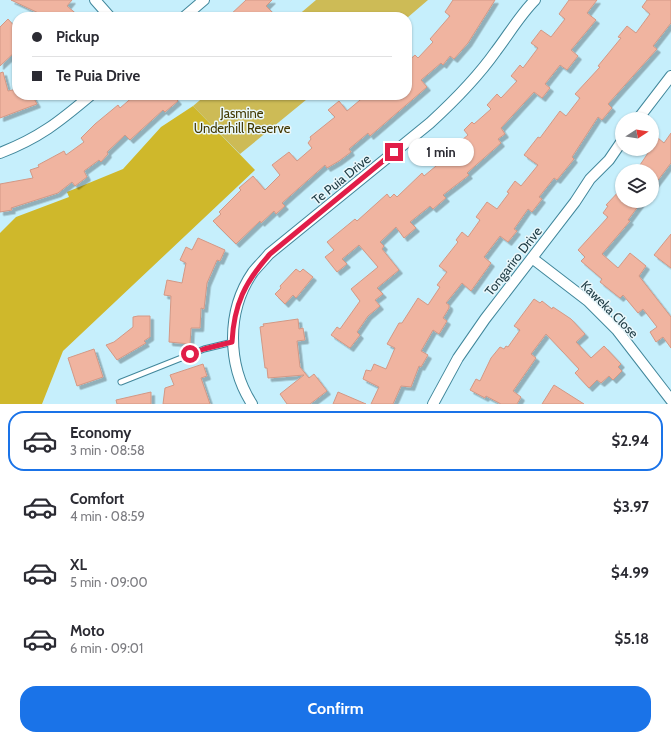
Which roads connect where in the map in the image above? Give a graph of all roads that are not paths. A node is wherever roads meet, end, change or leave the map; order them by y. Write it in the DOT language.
graph roads {
  1 [pos="95,0"];
  2 [pos="204,0"];
  3 [pos="535,0"];
  4 [pos="106,12"];
  5 [pos="190,12"];
  6 [pos="671,76"];
  7 [pos="85,100"];
  8 [pos="643,112"];
  9 [pos="615,151"];
  10 [pos="0,154"];
  11 [pos="532,258"];
  12 [pos="232,342"];
  13 [pos="121,382"];
  14 [pos="660,387"];
  15 [pos="671,400"];
  16 [pos="252,404"];
  17 [pos="433,404"];
  18 [pos="666,404"];
  1 -- 4 [label="street"];
  2 -- 5 [label="street"];
  3 -- 12 [label="street, Te Puia Drive"];
  6 -- 8 [label="street"];
  7 -- 10 [label="street"];
  9 -- 11 [label="street, Tongariro Drive"];
  11 -- 14 [label="street, Kaweka Close"];
  11 -- 17 [label="street, Tongariro Drive"];
  12 -- 13 [label="lane"];
  12 -- 16 [label="street, Te Puia Drive"];
  14 -- 15 [label="street, Kaweka Close"];
  14 -- 18 [label="street, Kaweka Close"];
}
